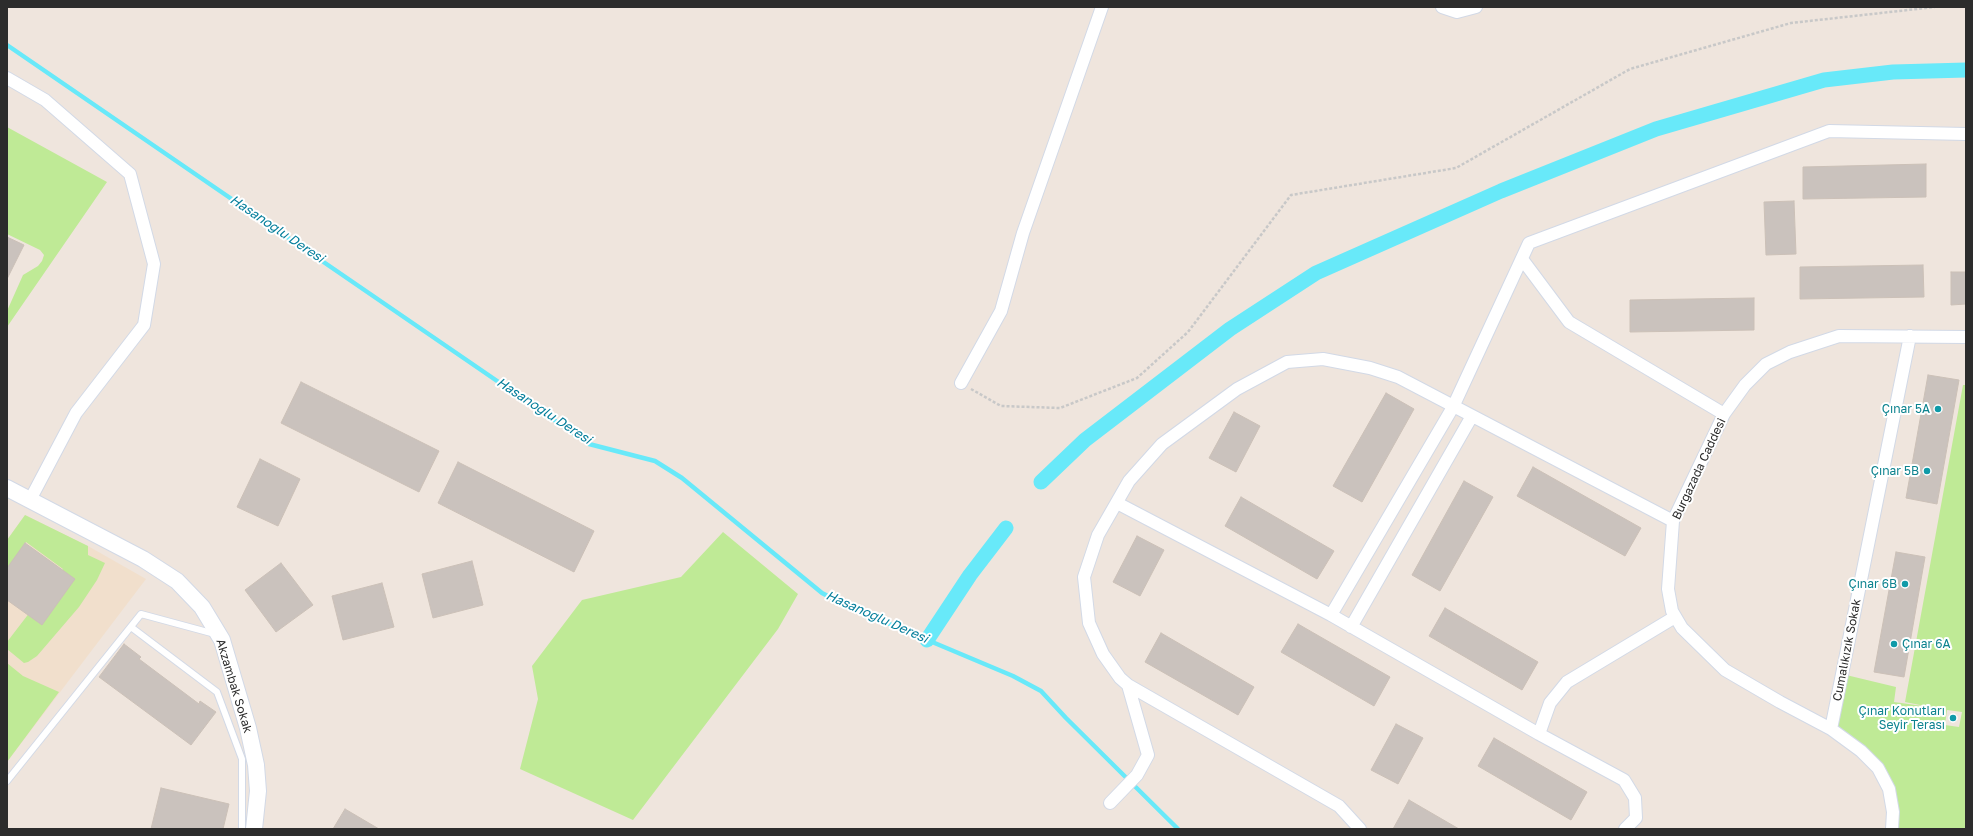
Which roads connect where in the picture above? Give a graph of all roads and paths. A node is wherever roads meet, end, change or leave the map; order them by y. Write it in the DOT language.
graph roads {
  1 [pos="1102,7"];
  2 [pos="1442,7"];
  3 [pos="1476,7"];
  4 [pos="1935,7"];
  5 [pos="7,78"];
  6 [pos="1966,134"];
  7 [pos="1522,259"];
  8 [pos="1910,336"];
  9 [pos="1966,336"];
  10 [pos="961,383"];
  11 [pos="1454,406"];
  12 [pos="1724,414"];
  13 [pos="1472,416"];
  14 [pos="7,488"];
  15 [pos="30,500"];
  16 [pos="1117,503"];
  17 [pos="1673,521"];
  18 [pos="1331,615"];
  19 [pos="1675,617"];
  20 [pos="131,627"];
  21 [pos="1351,627"];
  22 [pos="218,634"];
  23 [pos="1128,685"];
  24 [pos="1831,729"];
  25 [pos="1539,734"];
  26 [pos="7,781"];
  27 [pos="1110,803"];
  28 [pos="242,829"];
  29 [pos="254,829"];
  30 [pos="1360,829"];
  31 [pos="1625,829"];
  32 [pos="1892,829"];
  1 -- 10 [label="street"];
  2 -- 3 [label="street"];
  4 -- 10 [label="path"];
  5 -- 15 [label="street"];
  6 -- 7 [label="street"];
  7 -- 11 [label="street"];
  7 -- 12 [label="street"];
  8 -- 9 [label="street, Burgazada Caddesi"];
  8 -- 12 [label="street, Burgazada Caddesi"];
  8 -- 24 [label="street, Cumalıkızık Sokak"];
  11 -- 13 [label="street"];
  11 -- 16 [label="street"];
  11 -- 18 [label="street"];
  12 -- 17 [label="street, Burgazada Caddesi"];
  13 -- 17 [label="street"];
  13 -- 21 [label="street"];
  14 -- 15 [label="street, Akzambak Sokak"];
  15 -- 22 [label="street, Akzambak Sokak"];
  16 -- 18 [label="street"];
  16 -- 23 [label="street"];
  17 -- 19 [label="street, Burgazada Caddesi"];
  18 -- 21 [label="street"];
  19 -- 24 [label="street, Burgazada Caddesi"];
  19 -- 25 [label="street"];
  20 -- 22 [label="lane"];
  20 -- 26 [label="lane"];
  20 -- 28 [label="lane"];
  21 -- 25 [label="street"];
  22 -- 29 [label="street, Akzambak Sokak"];
  23 -- 27 [label="street"];
  23 -- 30 [label="street"];
  24 -- 32 [label="street, Burgazada Caddesi"];
  25 -- 31 [label="street"];
}
